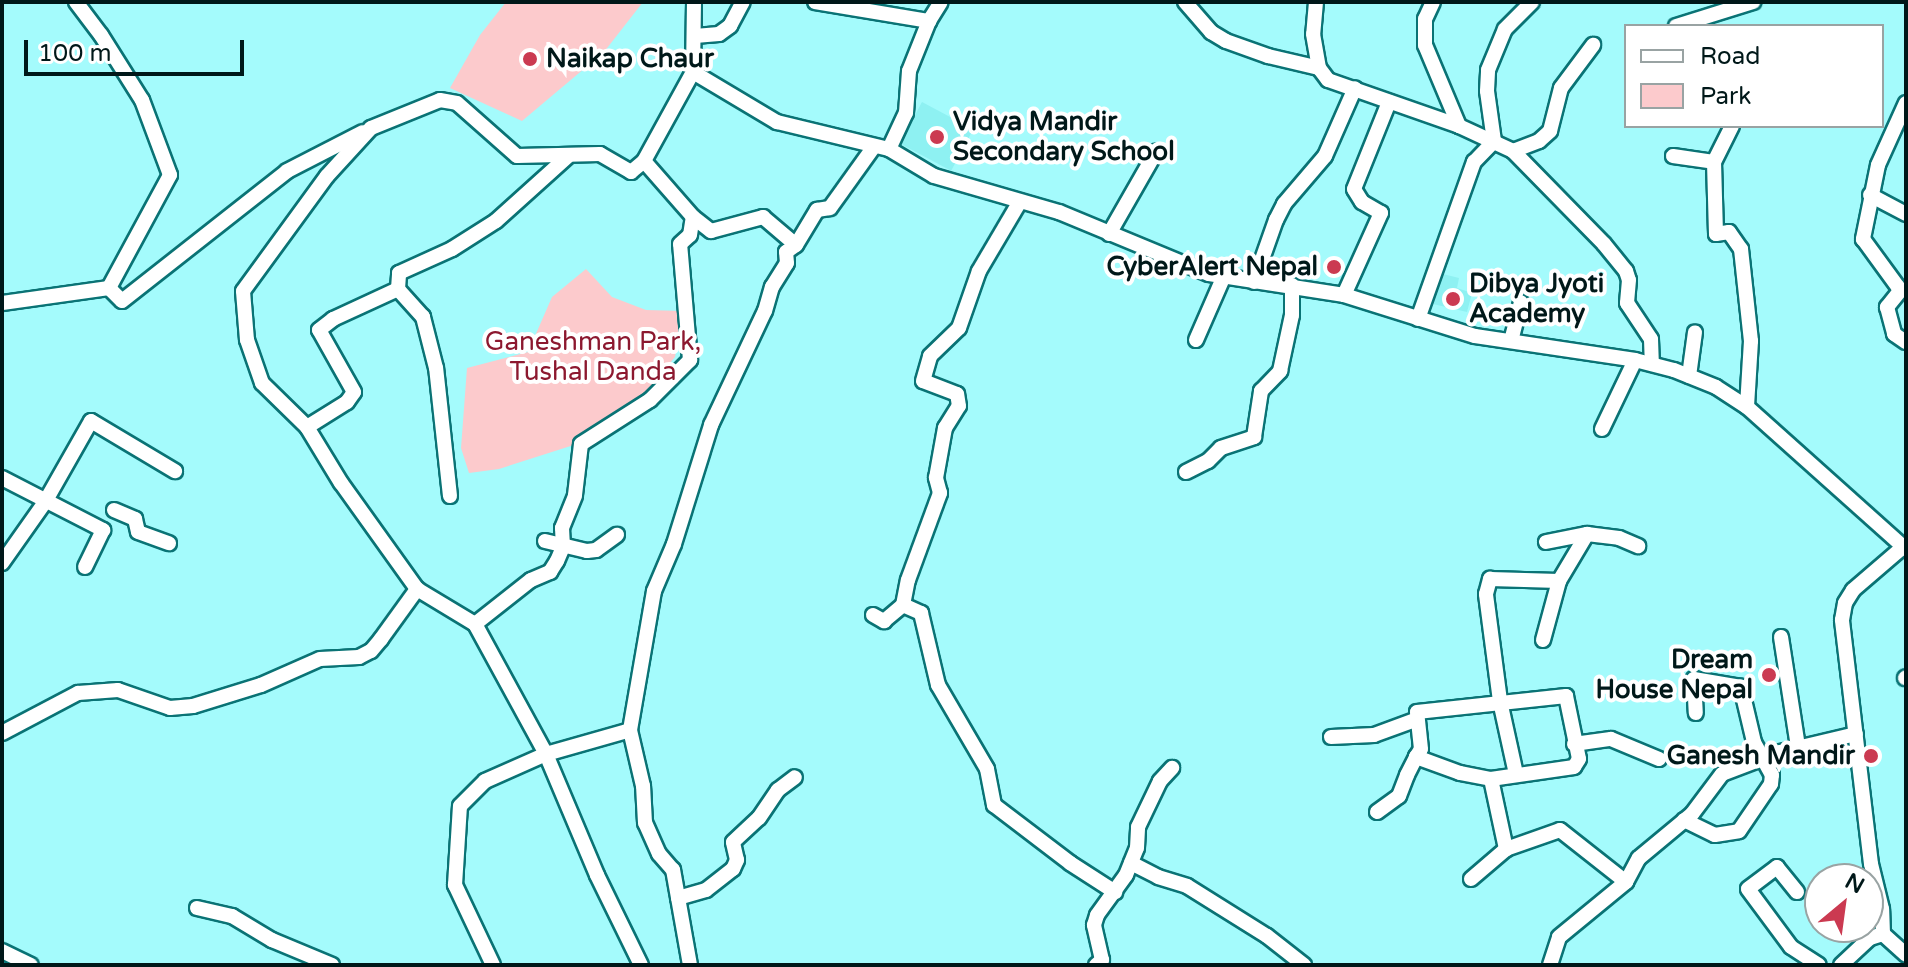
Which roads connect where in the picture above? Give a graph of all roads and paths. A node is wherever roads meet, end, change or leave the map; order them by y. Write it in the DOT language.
graph roads {
  1 [pos="76,2"];
  2 [pos="694,2"];
  3 [pos="743,2"];
  4 [pos="941,2"];
  5 [pos="1185,2"];
  6 [pos="1316,2"];
  7 [pos="1433,2"];
  8 [pos="1532,2"];
  9 [pos="1753,2"];
  10 [pos="824,3"];
  11 [pos="929,21"];
  12 [pos="1682,24"];
  13 [pos="695,36"];
  14 [pos="1593,45"];
  15 [pos="1319,68"];
  16 [pos="693,72"];
  17 [pos="1355,88"];
  18 [pos="1389,102"];
  19 [pos="1906,103"];
  20 [pos="1459,126"];
  21 [pos="371,128"];
  22 [pos="1731,128"];
  23 [pos="1494,141"];
  24 [pos="873,148"];
  25 [pos="889,149"];
  26 [pos="1513,151"];
  27 [pos="1156,152"];
  28 [pos="1673,156"];
  29 [pos="567,157"];
  30 [pos="644,161"];
  31 [pos="1714,162"];
  32 [pos="1870,195"];
  33 [pos="1019,203"];
  34 [pos="1906,214"];
  35 [pos="693,217"];
  36 [pos="1109,234"];
  37 [pos="796,245"];
  38 [pos="1224,276"];
  39 [pos="1254,282"];
  40 [pos="1292,285"];
  41 [pos="109,288"];
  42 [pos="398,289"];
  43 [pos="1344,295"];
  44 [pos="1521,302"];
  45 [pos="2,303"];
  46 [pos="1418,319"];
  47 [pos="1695,332"];
  48 [pos="1196,340"];
  49 [pos="1511,341"];
  50 [pos="1906,342"];
  51 [pos="1635,360"];
  52 [pos="1652,364"];
  53 [pos="1689,376"];
  54 [pos="1747,407"];
  55 [pos="307,427"];
  56 [pos="1602,429"];
  57 [pos="175,471"];
  58 [pos="1186,472"];
  59 [pos="2,478"];
  60 [pos="450,496"];
  61 [pos="45,502"];
  62 [pos="103,530"];
  63 [pos="1587,534"];
  64 [pos="617,535"];
  65 [pos="545,541"];
  66 [pos="1546,542"];
  67 [pos="169,543"];
  68 [pos="1638,546"];
  69 [pos="563,547"];
  70 [pos="1905,548"];
  71 [pos="2,563"];
  72 [pos="85,567"];
  73 [pos="1559,581"];
  74 [pos="417,589"];
  75 [pos="903,605"];
  76 [pos="873,615"];
  77 [pos="475,624"];
  78 [pos="1781,637"];
  79 [pos="1543,640"];
  80 [pos="1500,701"];
  81 [pos="1696,713"];
  82 [pos="1415,720"];
  83 [pos="630,730"];
  84 [pos="2,733"];
  85 [pos="1856,734"];
  86 [pos="1331,737"];
  87 [pos="1574,744"];
  88 [pos="1798,747"];
  89 [pos="546,754"];
  90 [pos="1416,757"];
  91 [pos="1761,758"];
  92 [pos="1659,759"];
  93 [pos="1172,768"];
  94 [pos="1516,774"];
  95 [pos="795,777"];
  96 [pos="1491,779"];
  97 [pos="1377,812"];
  98 [pos="1684,820"];
  99 [pos="1506,849"];
  100 [pos="1131,863"];
  101 [pos="1873,863"];
  102 [pos="1471,879"];
  103 [pos="1626,882"];
  104 [pos="1115,892"];
  105 [pos="1797,892"];
  106 [pos="678,898"];
  107 [pos="197,908"];
  108 [pos="1884,935"];
  109 [pos="1865,943"];
  110 [pos="2,951"];
  111 [pos="1906,955"];
  112 [pos="1101,963"];
  113 [pos="31,965"];
  114 [pos="332,965"];
  115 [pos="493,965"];
  116 [pos="641,965"];
  117 [pos="690,965"];
  118 [pos="1304,965"];
  119 [pos="1550,965"];
  120 [pos="1819,965"];
  121 [pos="1841,965"];
  1 -- 41 [label="street"];
  2 -- 13 [label="street"];
  3 -- 13 [label="street"];
  4 -- 11 [label="street"];
  5 -- 15 [label="street"];
  6 -- 15 [label="street"];
  7 -- 20 [label="street"];
  8 -- 23 [label="street"];
  9 -- 12 [label="street"];
  10 -- 11 [label="street"];
  11 -- 25 [label="street"];
  13 -- 16 [label="street"];
  14 -- 26 [label="street"];
  15 -- 17 [label="street"];
  16 -- 24 [label="street"];
  16 -- 30 [label="street"];
  17 -- 18 [label="street"];
  17 -- 39 [label="street"];
  18 -- 20 [label="street"];
  18 -- 43 [label="street"];
  19 -- 32 [label="street"];
  20 -- 23 [label="street"];
  21 -- 29 [label="street"];
  21 -- 41 [label="street"];
  21 -- 55 [label="street"];
  22 -- 31 [label="street"];
  23 -- 26 [label="street"];
  23 -- 46 [label="street"];
  24 -- 25 [label="street"];
  24 -- 37 [label="street"];
  25 -- 33 [label="street"];
  26 -- 52 [label="street"];
  27 -- 36 [label="street"];
  28 -- 31 [label="street"];
  29 -- 30 [label="street"];
  29 -- 42 [label="street"];
  30 -- 35 [label="street"];
  31 -- 54 [label="street"];
  32 -- 34 [label="street"];
  32 -- 50 [label="street"];
  33 -- 36 [label="street"];
  33 -- 75 [label="street"];
  35 -- 37 [label="street"];
  35 -- 69 [label="street"];
  36 -- 38 [label="street"];
  37 -- 83 [label="street"];
  38 -- 39 [label="street"];
  38 -- 48 [label="street"];
  39 -- 40 [label="street"];
  40 -- 43 [label="street"];
  40 -- 58 [label="street"];
  41 -- 45 [label="street"];
  42 -- 55 [label="street"];
  42 -- 60 [label="street"];
  43 -- 46 [label="street"];
  44 -- 49 [label="street"];
  46 -- 49 [label="street"];
  47 -- 53 [label="street"];
  49 -- 51 [label="street"];
  51 -- 52 [label="street"];
  51 -- 56 [label="street"];
  52 -- 53 [label="street"];
  53 -- 54 [label="street"];
  54 -- 70 [label="street"];
  55 -- 74 [label="street"];
  57 -- 61 [label="street"];
  59 -- 61 [label="street"];
  61 -- 62 [label="street"];
  61 -- 71 [label="street"];
  62 -- 67 [label="street"];
  62 -- 72 [label="street"];
  63 -- 66 [label="street"];
  63 -- 68 [label="street"];
  63 -- 73 [label="street"];
  64 -- 69 [label="street"];
  65 -- 69 [label="street"];
  69 -- 77 [label="street"];
  70 -- 85 [label="street"];
  73 -- 79 [label="street"];
  73 -- 80 [label="street"];
  74 -- 77 [label="street"];
  74 -- 84 [label="street"];
  75 -- 76 [label="street"];
  75 -- 104 [label="street"];
  77 -- 89 [label="street"];
  78 -- 88 [label="street"];
  80 -- 82 [label="street"];
  80 -- 87 [label="street"];
  80 -- 94 [label="street"];
  81 -- 91 [label="street"];
  82 -- 86 [label="street"];
  82 -- 90 [label="street"];
  83 -- 89 [label="street"];
  83 -- 106 [label="street"];
  85 -- 88 [label="street"];
  85 -- 101 [label="street"];
  87 -- 92 [label="street"];
  87 -- 94 [label="street"];
  88 -- 91 [label="street"];
  89 -- 115 [label="street"];
  89 -- 116 [label="street"];
  90 -- 96 [label="street"];
  90 -- 97 [label="street"];
  91 -- 98 [label="street"];
  91 -- 98 [label="street"];
  93 -- 100 [label="street"];
  94 -- 96 [label="street"];
  95 -- 106 [label="street"];
  96 -- 99 [label="street"];
  98 -- 103 [label="street"];
  99 -- 102 [label="street"];
  99 -- 103 [label="street"];
  100 -- 104 [label="street"];
  100 -- 118 [label="street"];
  103 -- 119 [label="street"];
  104 -- 112 [label="street"];
  105 -- 120 [label="street"];
  106 -- 117 [label="street"];
  107 -- 114 [label="street"];
  108 -- 111 [label="street"];
  109 -- 121 [label="street"];
  110 -- 113 [label="street"];
}
